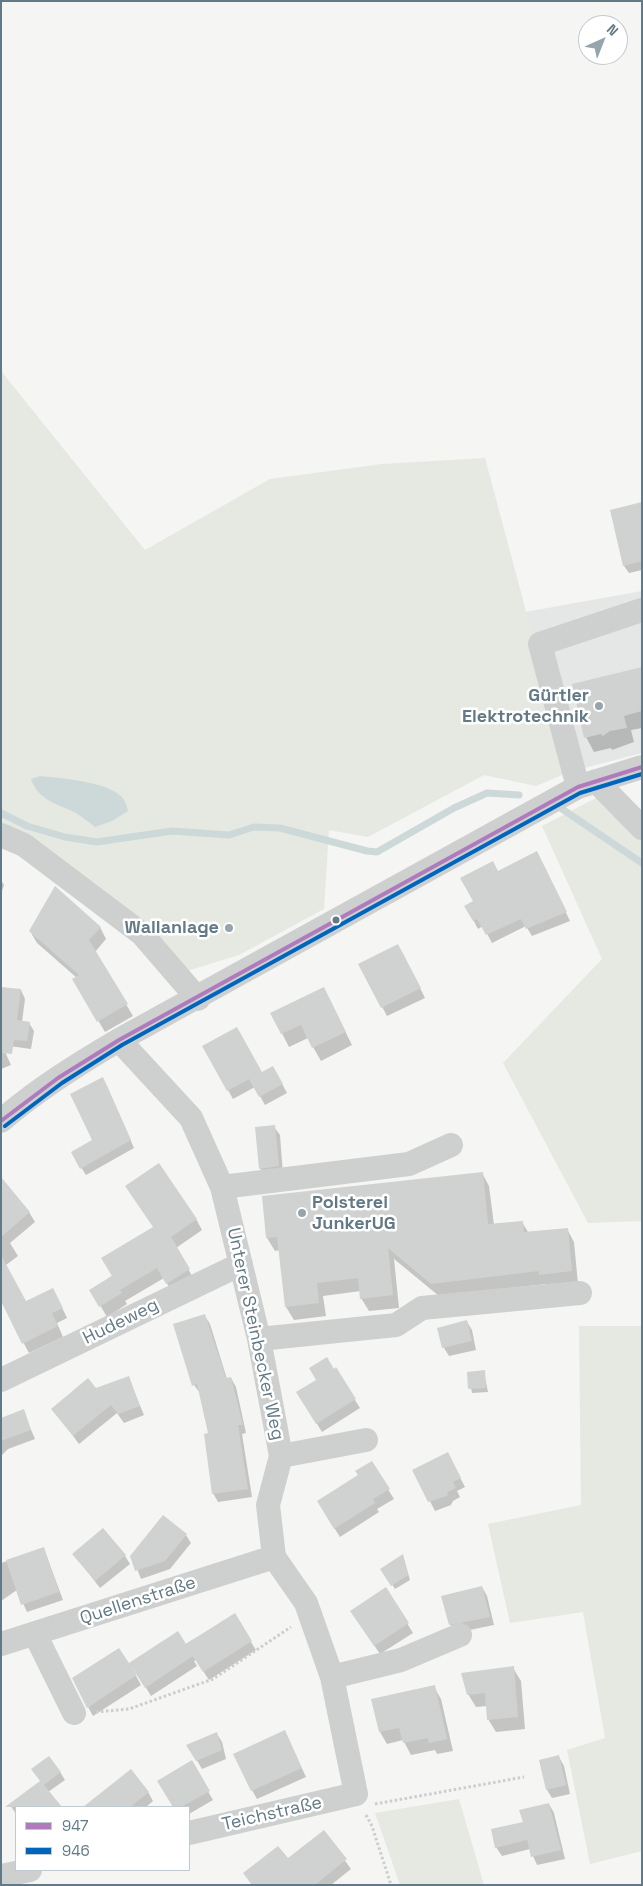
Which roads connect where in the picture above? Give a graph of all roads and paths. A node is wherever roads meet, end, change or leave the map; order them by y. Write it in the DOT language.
graph roads {
  1 [pos="642,610"];
  2 [pos="642,767"];
  3 [pos="587,784"];
  4 [pos="642,828"];
  5 [pos="1,835"];
  6 [pos="198,999"];
  7 [pos="119,1040"];
  8 [pos="1,1121"];
  9 [pos="450,1145"];
  10 [pos="222,1187"];
  11 [pos="241,1264"];
  12 [pos="580,1293"];
  13 [pos="259,1339"];
  14 [pos="1,1380"];
  15 [pos="366,1440"];
  16 [pos="282,1456"];
  17 [pos="274,1557"];
  18 [pos="310,1614"];
  19 [pos="35,1634"];
  20 [pos="460,1635"];
  21 [pos="1,1644"];
  22 [pos="332,1677"];
  23 [pos="74,1713"];
  24 [pos="524,1777"];
  25 [pos="359,1800"];
  26 [pos="190,1833"];
  27 [pos="25,1871"];
  28 [pos="1,1876"];
  29 [pos="391,1885"];
  1 -- 3 [label="street"];
  2 -- 3 [label="street"];
  3 -- 4 [label="street"];
  3 -- 6 [label="street"];
  5 -- 6 [label="street"];
  6 -- 7 [label="street"];
  7 -- 8 [label="street"];
  7 -- 10 [label="street, Unterer Steinbecker Weg"];
  9 -- 10 [label="street"];
  10 -- 11 [label="street, Unterer Steinbecker Weg"];
  11 -- 13 [label="street, Unterer Steinbecker Weg"];
  11 -- 14 [label="street, Hudeweg"];
  12 -- 13 [label="street"];
  13 -- 16 [label="street, Unterer Steinbecker Weg"];
  15 -- 16 [label="street"];
  16 -- 17 [label="street, Unterer Steinbecker Weg"];
  17 -- 18 [label="street, Unterer Steinbecker Weg"];
  17 -- 19 [label="street, Quellenstraße"];
  18 -- 22 [label="street, Unterer Steinbecker Weg"];
  18 -- 23 [label="path"];
  19 -- 21 [label="street, Quellenstraße"];
  19 -- 23 [label="street"];
  20 -- 22 [label="street"];
  22 -- 25 [label="street, Unterer Steinbecker Weg"];
  24 -- 25 [label="path"];
  25 -- 26 [label="street, Teichstraße"];
  25 -- 29 [label="path"];
  27 -- 28 [label="street"];
}
